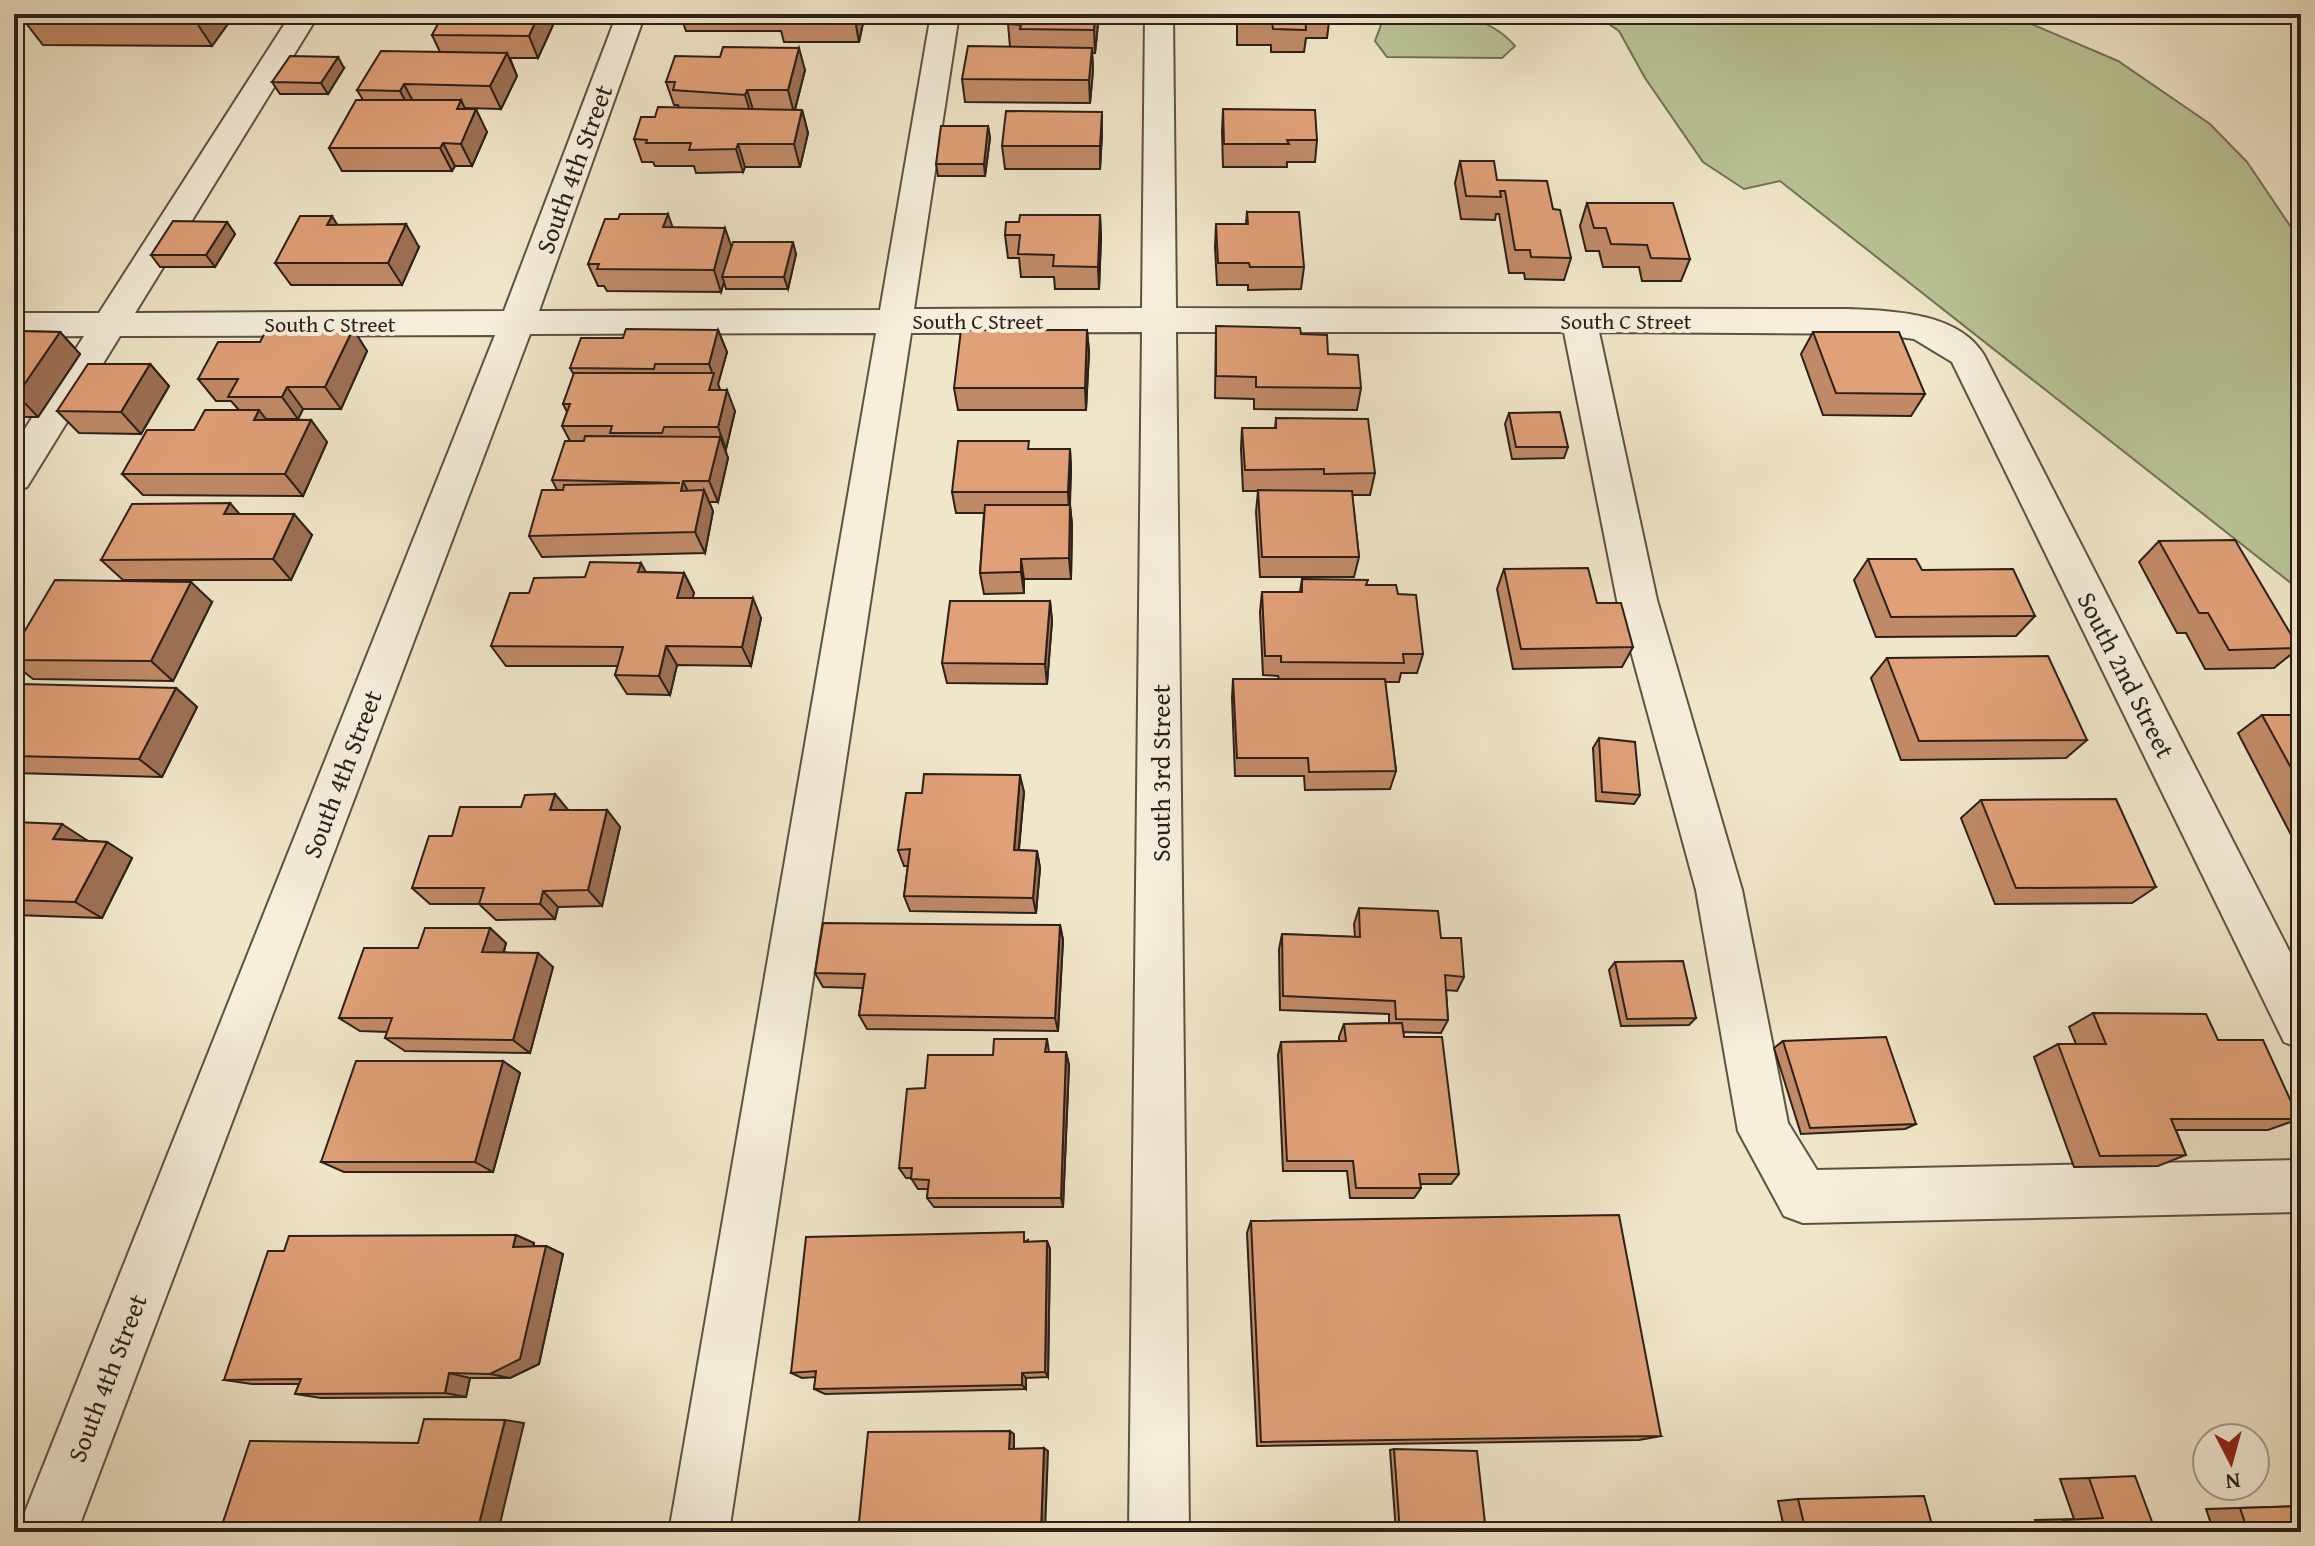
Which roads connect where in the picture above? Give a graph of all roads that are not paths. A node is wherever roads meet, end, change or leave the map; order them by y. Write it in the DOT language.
graph roads {
  1 [pos="305,14"];
  2 [pos="631,14"];
  3 [pos="945,14"];
  4 [pos="1159,14"];
  5 [pos="1162,320"];
  6 [pos="896,321"];
  7 [pos="1579,321"];
  8 [pos="517,323"];
  9 [pos="111,324"];
  10 [pos="14,325"];
  11 [pos="1940,334"];
  12 [pos="14,477"];
  13 [pos="2301,1025"];
  14 [pos="2301,1186"];
  15 [pos="47,1532"];
  16 [pos="699,1532"];
  17 [pos="1159,1532"];
  1 -- 9 [label="street"];
  2 -- 8 [label="street, South 4th Street"];
  3 -- 6 [label="street"];
  4 -- 5 [label="street, South 3rd Street"];
  5 -- 6 [label="street, South C Street"];
  5 -- 7 [label="street, South C Street"];
  5 -- 17 [label="street, South 3rd Street"];
  6 -- 8 [label="street, South C Street"];
  6 -- 16 [label="street"];
  7 -- 11 [label="street, South C Street"];
  7 -- 14 [label="street"];
  8 -- 9 [label="street, South C Street"];
  8 -- 15 [label="street, South 4th Street"];
  9 -- 10 [label="street, South C Street"];
  9 -- 12 [label="street"];
  11 -- 13 [label="street, South 2nd Street"];
}
